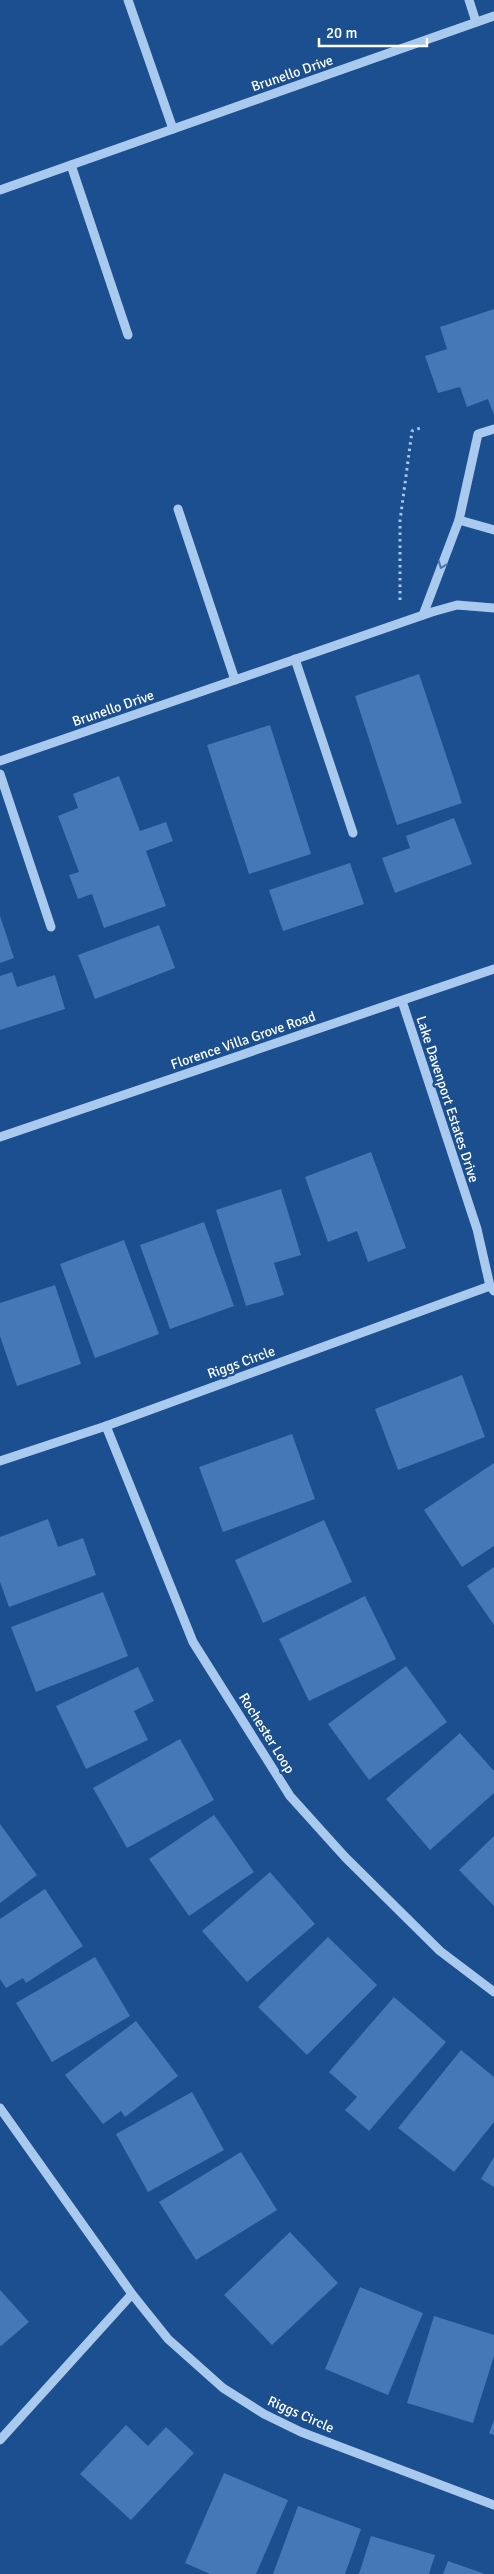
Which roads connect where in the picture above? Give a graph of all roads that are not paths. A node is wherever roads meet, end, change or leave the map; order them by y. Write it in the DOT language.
graph roads {
  1 [pos="128,0"];
  2 [pos="469,0"];
  3 [pos="494,16"];
  4 [pos="476,22"];
  5 [pos="173,129"];
  6 [pos="71,165"];
  7 [pos="0,190"];
  8 [pos="128,335"];
  9 [pos="494,429"];
  10 [pos="178,509"];
  11 [pos="459,520"];
  12 [pos="494,530"];
  13 [pos="494,608"];
  14 [pos="424,615"];
  15 [pos="295,660"];
  16 [pos="235,680"];
  17 [pos="0,761"];
  18 [pos="0,774"];
  19 [pos="353,833"];
  20 [pos="52,927"];
  21 [pos="494,969"];
  22 [pos="402,1001"];
  23 [pos="0,1137"];
  24 [pos="492,1288"];
  25 [pos="106,1426"];
  26 [pos="0,1462"];
  27 [pos="494,1992"];
  28 [pos="0,2108"];
  29 [pos="132,2294"];
  30 [pos="0,2440"];
  31 [pos="494,2505"];
  1 -- 5 [label="street"];
  2 -- 4 [label="street"];
  3 -- 4 [label="street, Brunello Drive"];
  4 -- 5 [label="street, Brunello Drive"];
  5 -- 6 [label="street, Brunello Drive"];
  6 -- 7 [label="street, Brunello Drive"];
  6 -- 8 [label="street"];
  9 -- 11 [label="street"];
  10 -- 16 [label="street"];
  11 -- 12 [label="street"];
  11 -- 14 [label="street, one-way"];
  13 -- 14 [label="street, Brunello Drive"];
  14 -- 15 [label="street, Brunello Drive"];
  15 -- 16 [label="street, Brunello Drive"];
  15 -- 19 [label="street"];
  16 -- 17 [label="street, Brunello Drive"];
  18 -- 20 [label="street"];
  21 -- 22 [label="street, Florence Villa Grove Road"];
  22 -- 23 [label="street, Florence Villa Grove Road"];
  22 -- 24 [label="street, Lake Davenport Estates Drive"];
  24 -- 25 [label="street, Riggs Circle"];
  25 -- 26 [label="street, Riggs Circle"];
  25 -- 27 [label="street, Rochester Loop"];
  28 -- 29 [label="street, Riggs Circle"];
  29 -- 30 [label="street"];
  29 -- 31 [label="street, Riggs Circle"];
}
